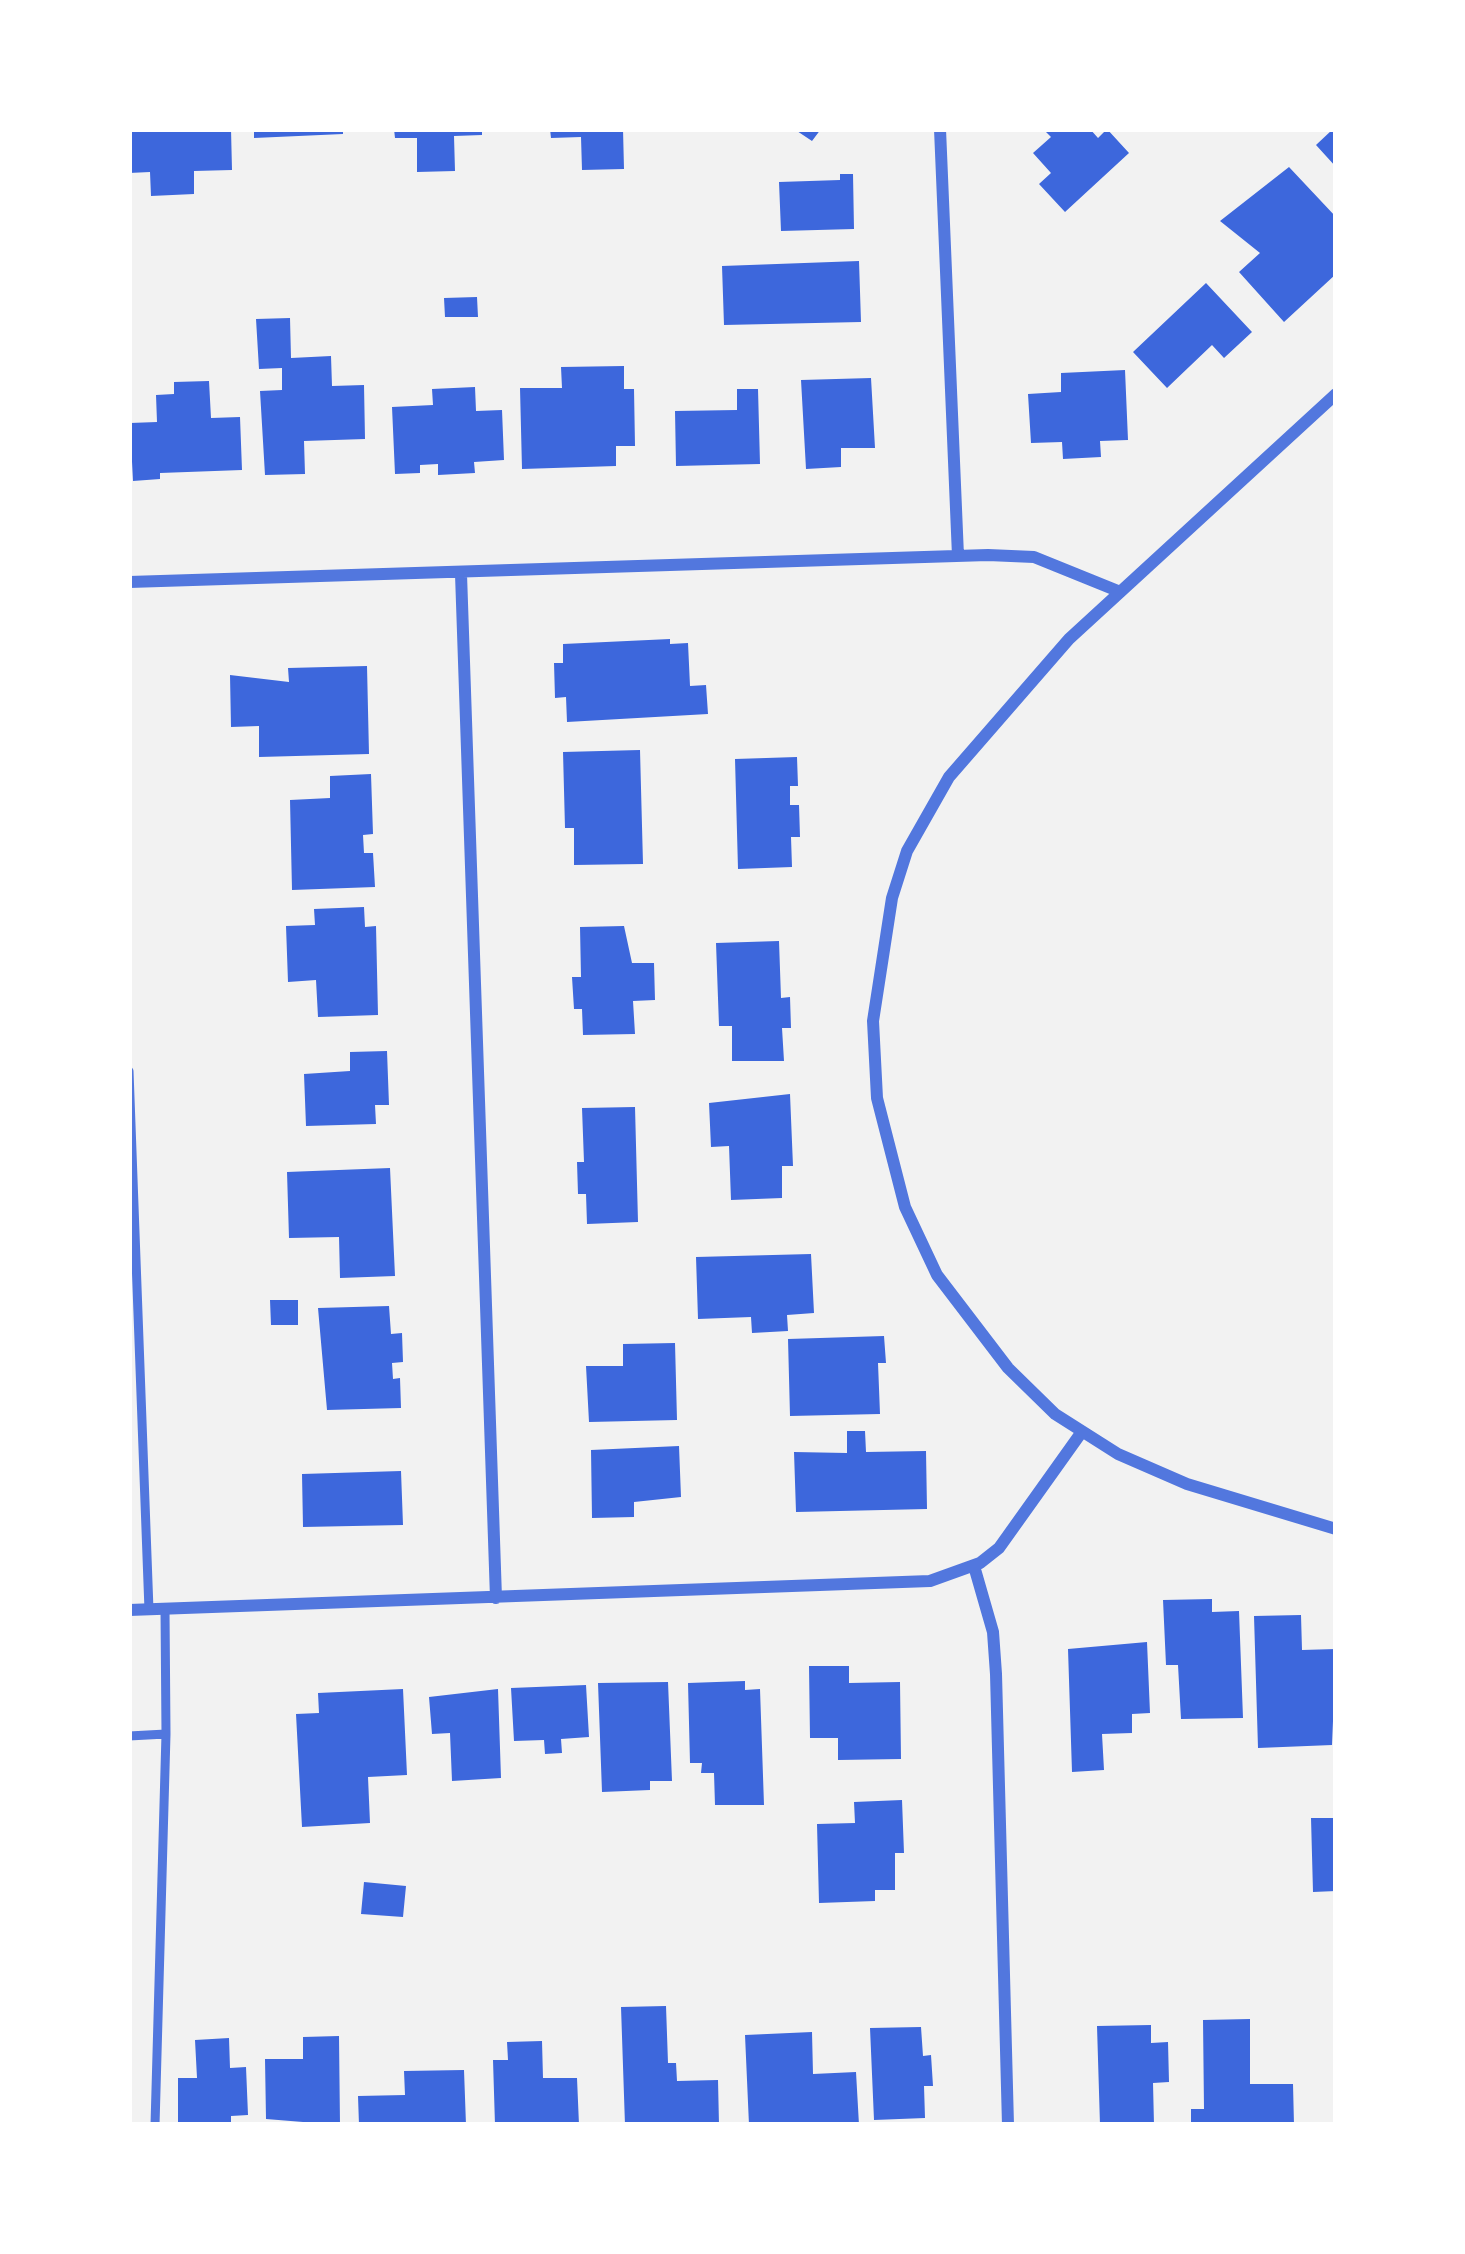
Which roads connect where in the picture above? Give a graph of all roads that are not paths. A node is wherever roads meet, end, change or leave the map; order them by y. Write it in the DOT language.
graph roads {
  1 [pos="940,129"];
  2 [pos="1336,394"];
  3 [pos="958,556"];
  4 [pos="461,574"];
  5 [pos="129,582"];
  6 [pos="1118,591"];
  7 [pos="129,1071"];
  8 [pos="1081,1432"];
  9 [pos="1336,1529"];
  10 [pos="974,1566"];
  11 [pos="496,1598"];
  12 [pos="165,1609"];
  13 [pos="129,1610"];
  14 [pos="149,1610"];
  15 [pos="166,1734"];
  16 [pos="129,1736"];
  17 [pos="155,2125"];
  18 [pos="1008,2125"];
  1 -- 3 [label="street"];
  2 -- 6 [label="street"];
  3 -- 4 [label="street"];
  3 -- 6 [label="street"];
  4 -- 5 [label="street"];
  4 -- 11 [label="street"];
  6 -- 8 [label="street"];
  7 -- 14 [label="lane"];
  8 -- 9 [label="street"];
  8 -- 10 [label="street"];
  10 -- 11 [label="street"];
  10 -- 18 [label="street"];
  11 -- 12 [label="street"];
  12 -- 14 [label="street"];
  12 -- 15 [label="lane"];
  13 -- 14 [label="street"];
  15 -- 16 [label="lane"];
  15 -- 17 [label="lane"];
}
